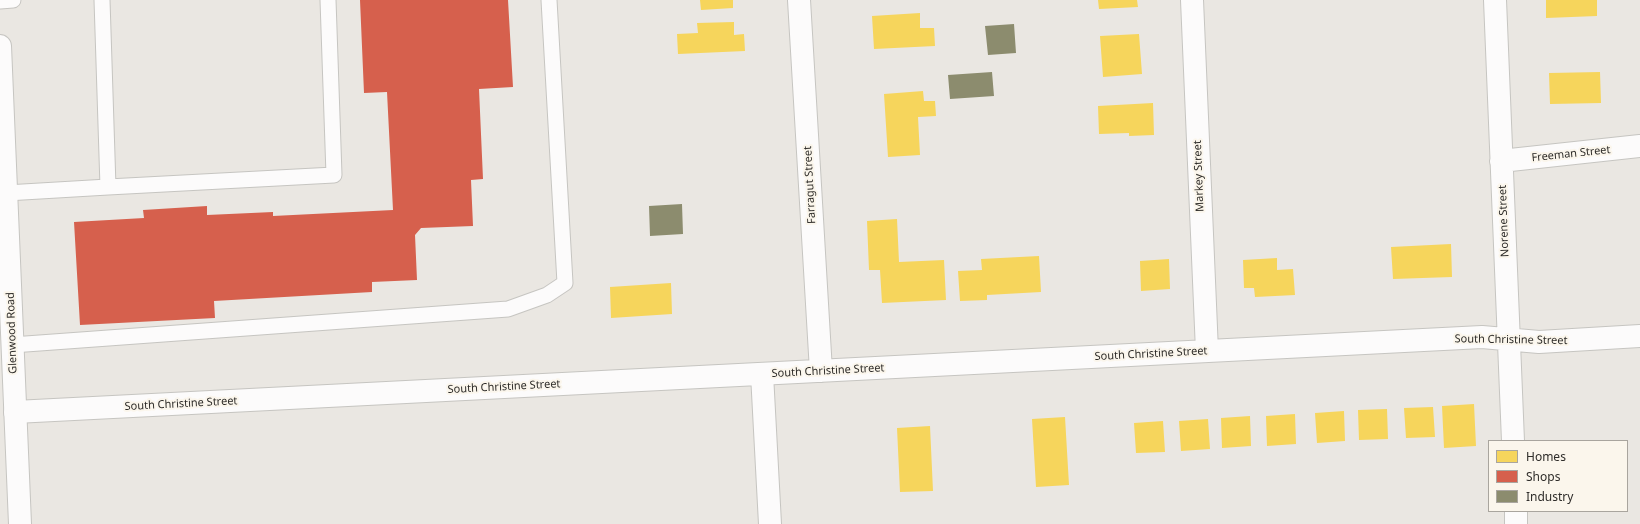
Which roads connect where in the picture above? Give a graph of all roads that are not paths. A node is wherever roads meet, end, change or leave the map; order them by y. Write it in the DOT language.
graph roads {
  1 [pos="13,0"];
  2 [pos="102,0"];
  3 [pos="328,0"];
  4 [pos="549,0"];
  5 [pos="799,0"];
  6 [pos="1192,0"];
  7 [pos="1494,0"];
  8 [pos="0,1"];
  9 [pos="0,46"];
  10 [pos="1,98"];
  11 [pos="1640,146"];
  12 [pos="1501,161"];
  13 [pos="4,184"];
  14 [pos="108,187"];
  15 [pos="1640,336"];
  16 [pos="1508,340"];
  17 [pos="12,345"];
  18 [pos="1207,351"];
  19 [pos="821,371"];
  20 [pos="762,374"];
  21 [pos="15,412"];
  22 [pos="1513,440"];
  23 [pos="1516,512"];
  24 [pos="20,524"];
  25 [pos="770,524"];
  26 [pos="1516,524"];
  1 -- 8 [label="lane"];
  2 -- 14 [label="lane"];
  3 -- 14 [label="lane"];
  4 -- 17 [label="lane"];
  5 -- 19 [label="street, Farragut Street"];
  6 -- 18 [label="street, Markey Street"];
  7 -- 12 [label="street, Norene Street"];
  9 -- 10 [label="street, Glenwood Road"];
  10 -- 13 [label="street, Glenwood Road"];
  11 -- 12 [label="street, Freeman Street"];
  12 -- 16 [label="street, Norene Street"];
  13 -- 14 [label="lane"];
  13 -- 17 [label="street, Glenwood Road"];
  15 -- 16 [label="street, South Christine Street"];
  16 -- 18 [label="street, South Christine Street"];
  16 -- 22 [label="street, Norene Street"];
  17 -- 21 [label="street, Glenwood Road"];
  18 -- 19 [label="street, South Christine Street"];
  19 -- 20 [label="street, South Christine Street"];
  20 -- 21 [label="street, South Christine Street"];
  20 -- 25 [label="street"];
  21 -- 24 [label="street, Glenwood Road"];
  23 -- 26 [label="street"];
}
